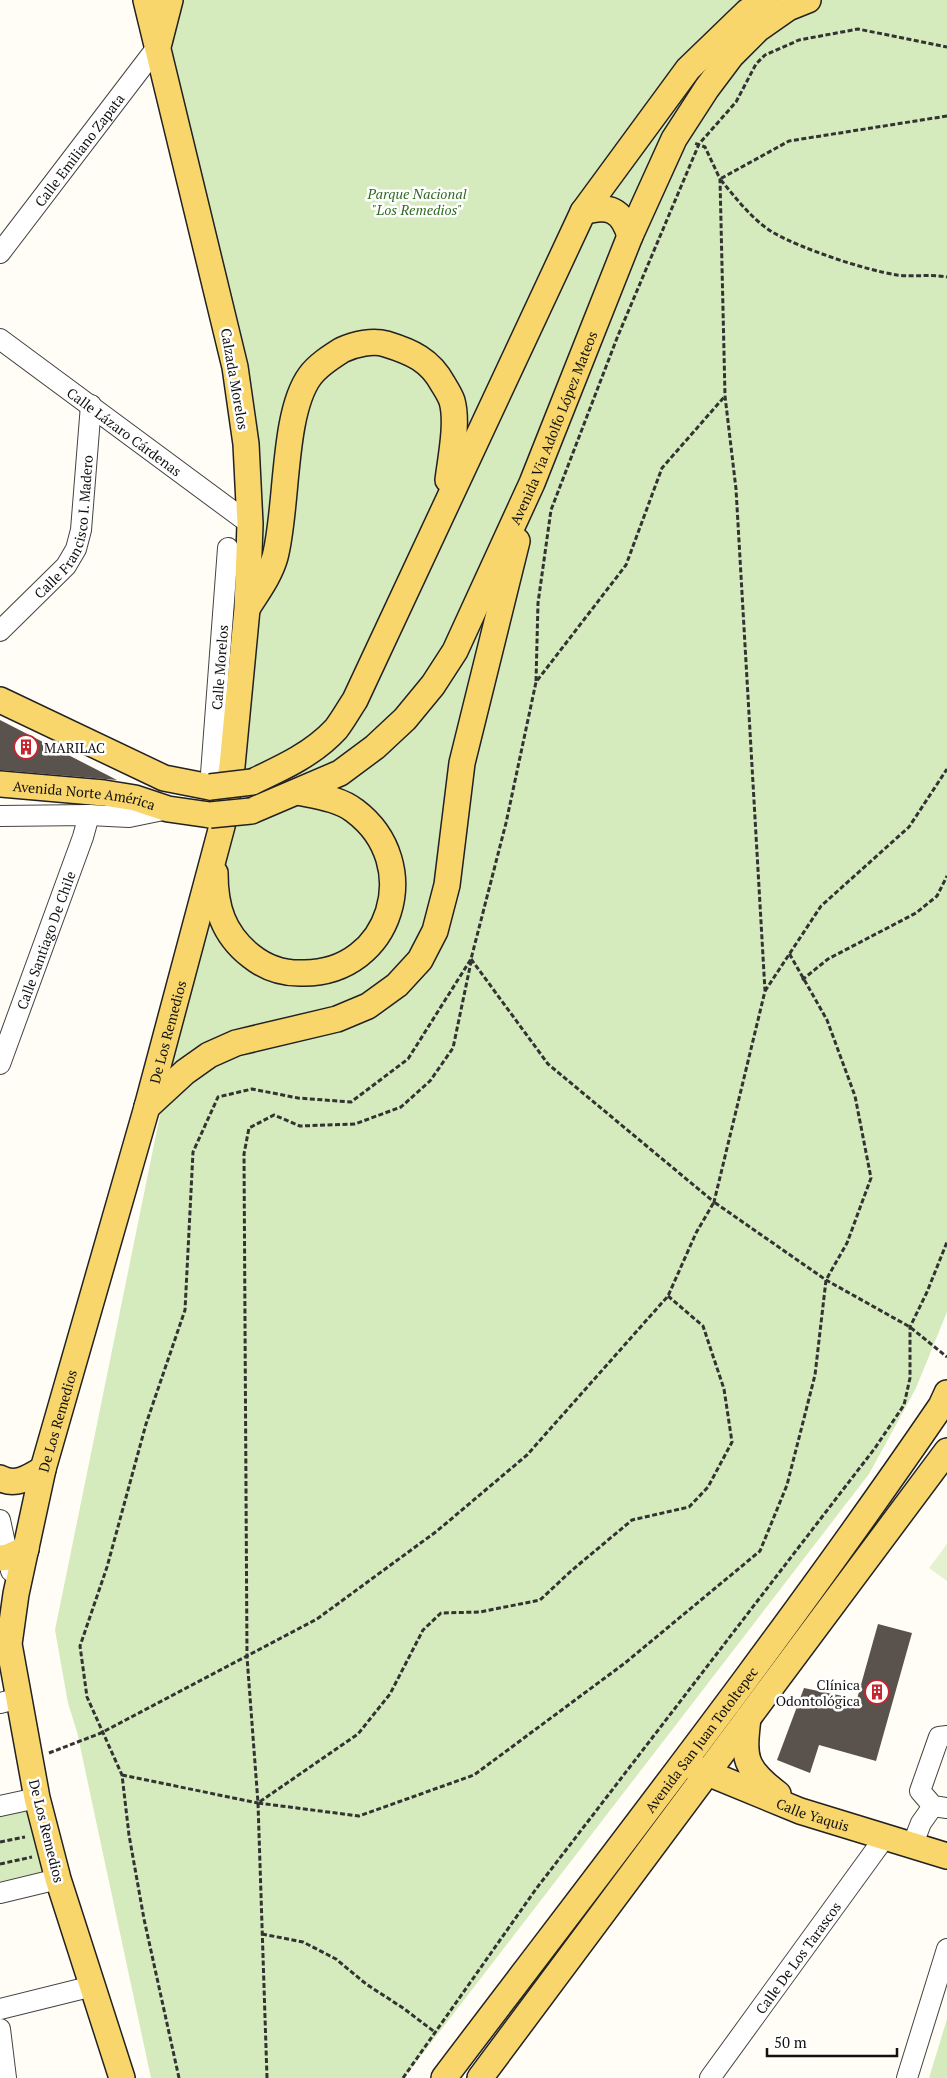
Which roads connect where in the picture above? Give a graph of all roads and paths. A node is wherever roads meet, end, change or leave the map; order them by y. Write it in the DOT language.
graph roads {
  1 [pos="146,0"];
  2 [pos="170,0"];
  3 [pos="766,0"];
  4 [pos="808,0"];
  5 [pos="158,46"];
  6 [pos="947,47"];
  7 [pos="947,116"];
  8 [pos="674,139"];
  9 [pos="699,144"];
  10 [pos="720,179"];
  11 [pos="583,212"];
  12 [pos="630,236"];
  13 [pos="0,253"];
  14 [pos="947,277"];
  15 [pos="0,339"];
  16 [pos="725,396"];
  17 [pos="91,405"];
  18 [pos="532,484"];
  19 [pos="443,507"];
  20 [pos="250,524"];
  21 [pos="228,548"];
  22 [pos="247,609"];
  23 [pos="0,631"];
  24 [pos="536,682"];
  25 [pos="0,700"];
  26 [pos="232,766"];
  27 [pos="947,769"];
  28 [pos="0,784"];
  29 [pos="210,787"];
  30 [pos="298,792"];
  31 [pos="168,810"];
  32 [pos="251,811"];
  33 [pos="89,815"];
  34 [pos="0,816"];
  35 [pos="214,854"];
  36 [pos="947,876"];
  37 [pos="789,953"];
  38 [pos="471,958"];
  39 [pos="802,980"];
  40 [pos="765,991"];
  41 [pos="0,1064"];
  42 [pos="147,1108"];
  43 [pos="714,1202"];
  44 [pos="947,1242"];
  45 [pos="826,1280"];
  46 [pos="668,1296"];
  47 [pos="910,1327"];
  48 [pos="947,1357"];
  49 [pos="947,1393"];
  50 [pos="947,1451"];
  51 [pos="43,1469"];
  52 [pos="0,1478"];
  53 [pos="0,1520"];
  54 [pos="11,1555"];
  55 [pos="4,1633"];
  56 [pos="247,1657"];
  57 [pos="10,1700"];
  58 [pos="748,1717"];
  59 [pos="101,1733"];
  60 [pos="947,1736"];
  61 [pos="30,1760"];
  62 [pos="683,1763"];
  63 [pos="707,1772"];
  64 [pos="122,1775"];
  65 [pos="37,1798"];
  66 [pos="258,1803"];
  67 [pos="0,1806"];
  68 [pos="940,1807"];
  69 [pos="800,1811"];
  70 [pos="885,1837"];
  71 [pos="0,1842"];
  72 [pos="30,1843"];
  73 [pos="912,1846"];
  74 [pos="32,1850"];
  75 [pos="947,1856"];
  76 [pos="0,1864"];
  77 [pos="58,1878"];
  78 [pos="0,1893"];
  79 [pos="262,1934"];
  80 [pos="947,1949"];
  81 [pos="93,1986"];
  82 [pos="0,2009"];
  83 [pos="0,2029"];
  84 [pos="436,2033"];
  85 [pos="6,2078"];
  86 [pos="122,2078"];
  87 [pos="179,2078"];
  88 [pos="267,2078"];
  89 [pos="403,2078"];
  90 [pos="444,2078"];
  91 [pos="480,2078"];
  92 [pos="710,2078"];
  93 [pos="907,2078"];
  1 -- 5 [label="main road, Calzada Morelos"];
  2 -- 5 [label="main road"];
  3 -- 11 [label="main road"];
  4 -- 8 [label="main road, Avenida Via Adolfo López Mateos"];
  5 -- 13 [label="street, Calle Emiliano Zapata"];
  5 -- 20 [label="main road, Calzada Morelos"];
  6 -- 9 [label="path"];
  7 -- 10 [label="path"];
  8 -- 9 [label="path"];
  8 -- 12 [label="main road, Avenida Via Adolfo López Mateos"];
  9 -- 10 [label="path"];
  9 -- 24 [label="path"];
  10 -- 14 [label="path"];
  10 -- 16 [label="path"];
  11 -- 12 [label="main road"];
  11 -- 19 [label="main road"];
  12 -- 18 [label="main road, Avenida Via Adolfo López Mateos"];
  15 -- 17 [label="street, Calle Lázaro Cárdenas"];
  16 -- 24 [label="path"];
  16 -- 40 [label="path"];
  17 -- 20 [label="street, Calle Lázaro Cárdenas"];
  17 -- 23 [label="street, Calle Francisco I. Madero"];
  18 -- 30 [label="main road, Avenida Via Adolfo López Mateos"];
  18 -- 42 [label="main road"];
  19 -- 22 [label="main road"];
  19 -- 29 [label="main road, bridge"];
  20 -- 22 [label="main road, Calzada Morelos"];
  21 -- 29 [label="street, Calle Morelos"];
  22 -- 26 [label="main road, Calzada Morelos"];
  24 -- 38 [label="path"];
  25 -- 29 [label="main road"];
  26 -- 35 [label="main road, De Los Remedios"];
  27 -- 37 [label="path"];
  28 -- 31 [label="main road, Avenida Norte América"];
  30 -- 32 [label="main road, Avenida Via Adolfo López Mateos"];
  30 -- 35 [label="main road"];
  31 -- 32 [label="main road, Avenida Norte América, bridge"];
  31 -- 33 [label="street, Avenida Norte América"];
  33 -- 34 [label="street, Avenida Norte América"];
  33 -- 41 [label="street, Calle Santiago De Chile"];
  35 -- 42 [label="main road, De Los Remedios"];
  36 -- 39 [label="path"];
  37 -- 39 [label="path"];
  37 -- 40 [label="path"];
  38 -- 43 [label="path"];
  38 -- 56 [label="path"];
  38 -- 59 [label="path"];
  39 -- 45 [label="path"];
  40 -- 43 [label="path"];
  42 -- 51 [label="main road, De Los Remedios"];
  43 -- 45 [label="path"];
  43 -- 46 [label="path"];
  44 -- 47 [label="path"];
  45 -- 47 [label="path"];
  45 -- 66 [label="path"];
  46 -- 56 [label="path"];
  46 -- 66 [label="path"];
  47 -- 48 [label="path"];
  47 -- 84 [label="path"];
  49 -- 62 [label="main road, Avenida San Juan Totoltepec"];
  50 -- 58 [label="main road, Avenida San Juan Totoltepec"];
  51 -- 52 [label="main road"];
  51 -- 54 [label="main road, De Los Remedios"];
  53 -- 54 [label="street"];
  54 -- 55 [label="main road, De Los Remedios"];
  55 -- 57 [label="main road, De Los Remedios"];
  56 -- 59 [label="path"];
  56 -- 66 [label="path"];
  57 -- 61 [label="main road, De Los Remedios"];
  58 -- 63 [label="main road, Avenida San Juan Totoltepec"];
  58 -- 69 [label="main road"];
  59 -- 61 [label="path"];
  59 -- 64 [label="path"];
  60 -- 68 [label="street"];
  61 -- 65 [label="main road, De Los Remedios"];
  62 -- 63 [label="main road, Calle Yaquis"];
  62 -- 90 [label="main road, Avenida San Juan Totoltepec"];
  63 -- 69 [label="main road, Calle Yaquis"];
  63 -- 91 [label="main road, Avenida San Juan Totoltepec"];
  64 -- 66 [label="path"];
  64 -- 87 [label="path"];
  65 -- 67 [label="street"];
  65 -- 77 [label="main road, De Los Remedios"];
  66 -- 79 [label="path"];
  68 -- 73 [label="street"];
  69 -- 70 [label="main road, Calle Yaquis"];
  70 -- 73 [label="main road, Calle Yaquis"];
  70 -- 92 [label="street, Calle De Los Tarascos"];
  71 -- 72 [label="path"];
  73 -- 75 [label="main road, Calle Yaquis"];
  74 -- 76 [label="path"];
  77 -- 78 [label="street"];
  77 -- 81 [label="main road, De Los Remedios"];
  79 -- 84 [label="path"];
  79 -- 88 [label="path"];
  80 -- 93 [label="street"];
  81 -- 82 [label="street"];
  81 -- 86 [label="main road, De Los Remedios"];
  83 -- 85 [label="street"];
  84 -- 89 [label="path"];
}
